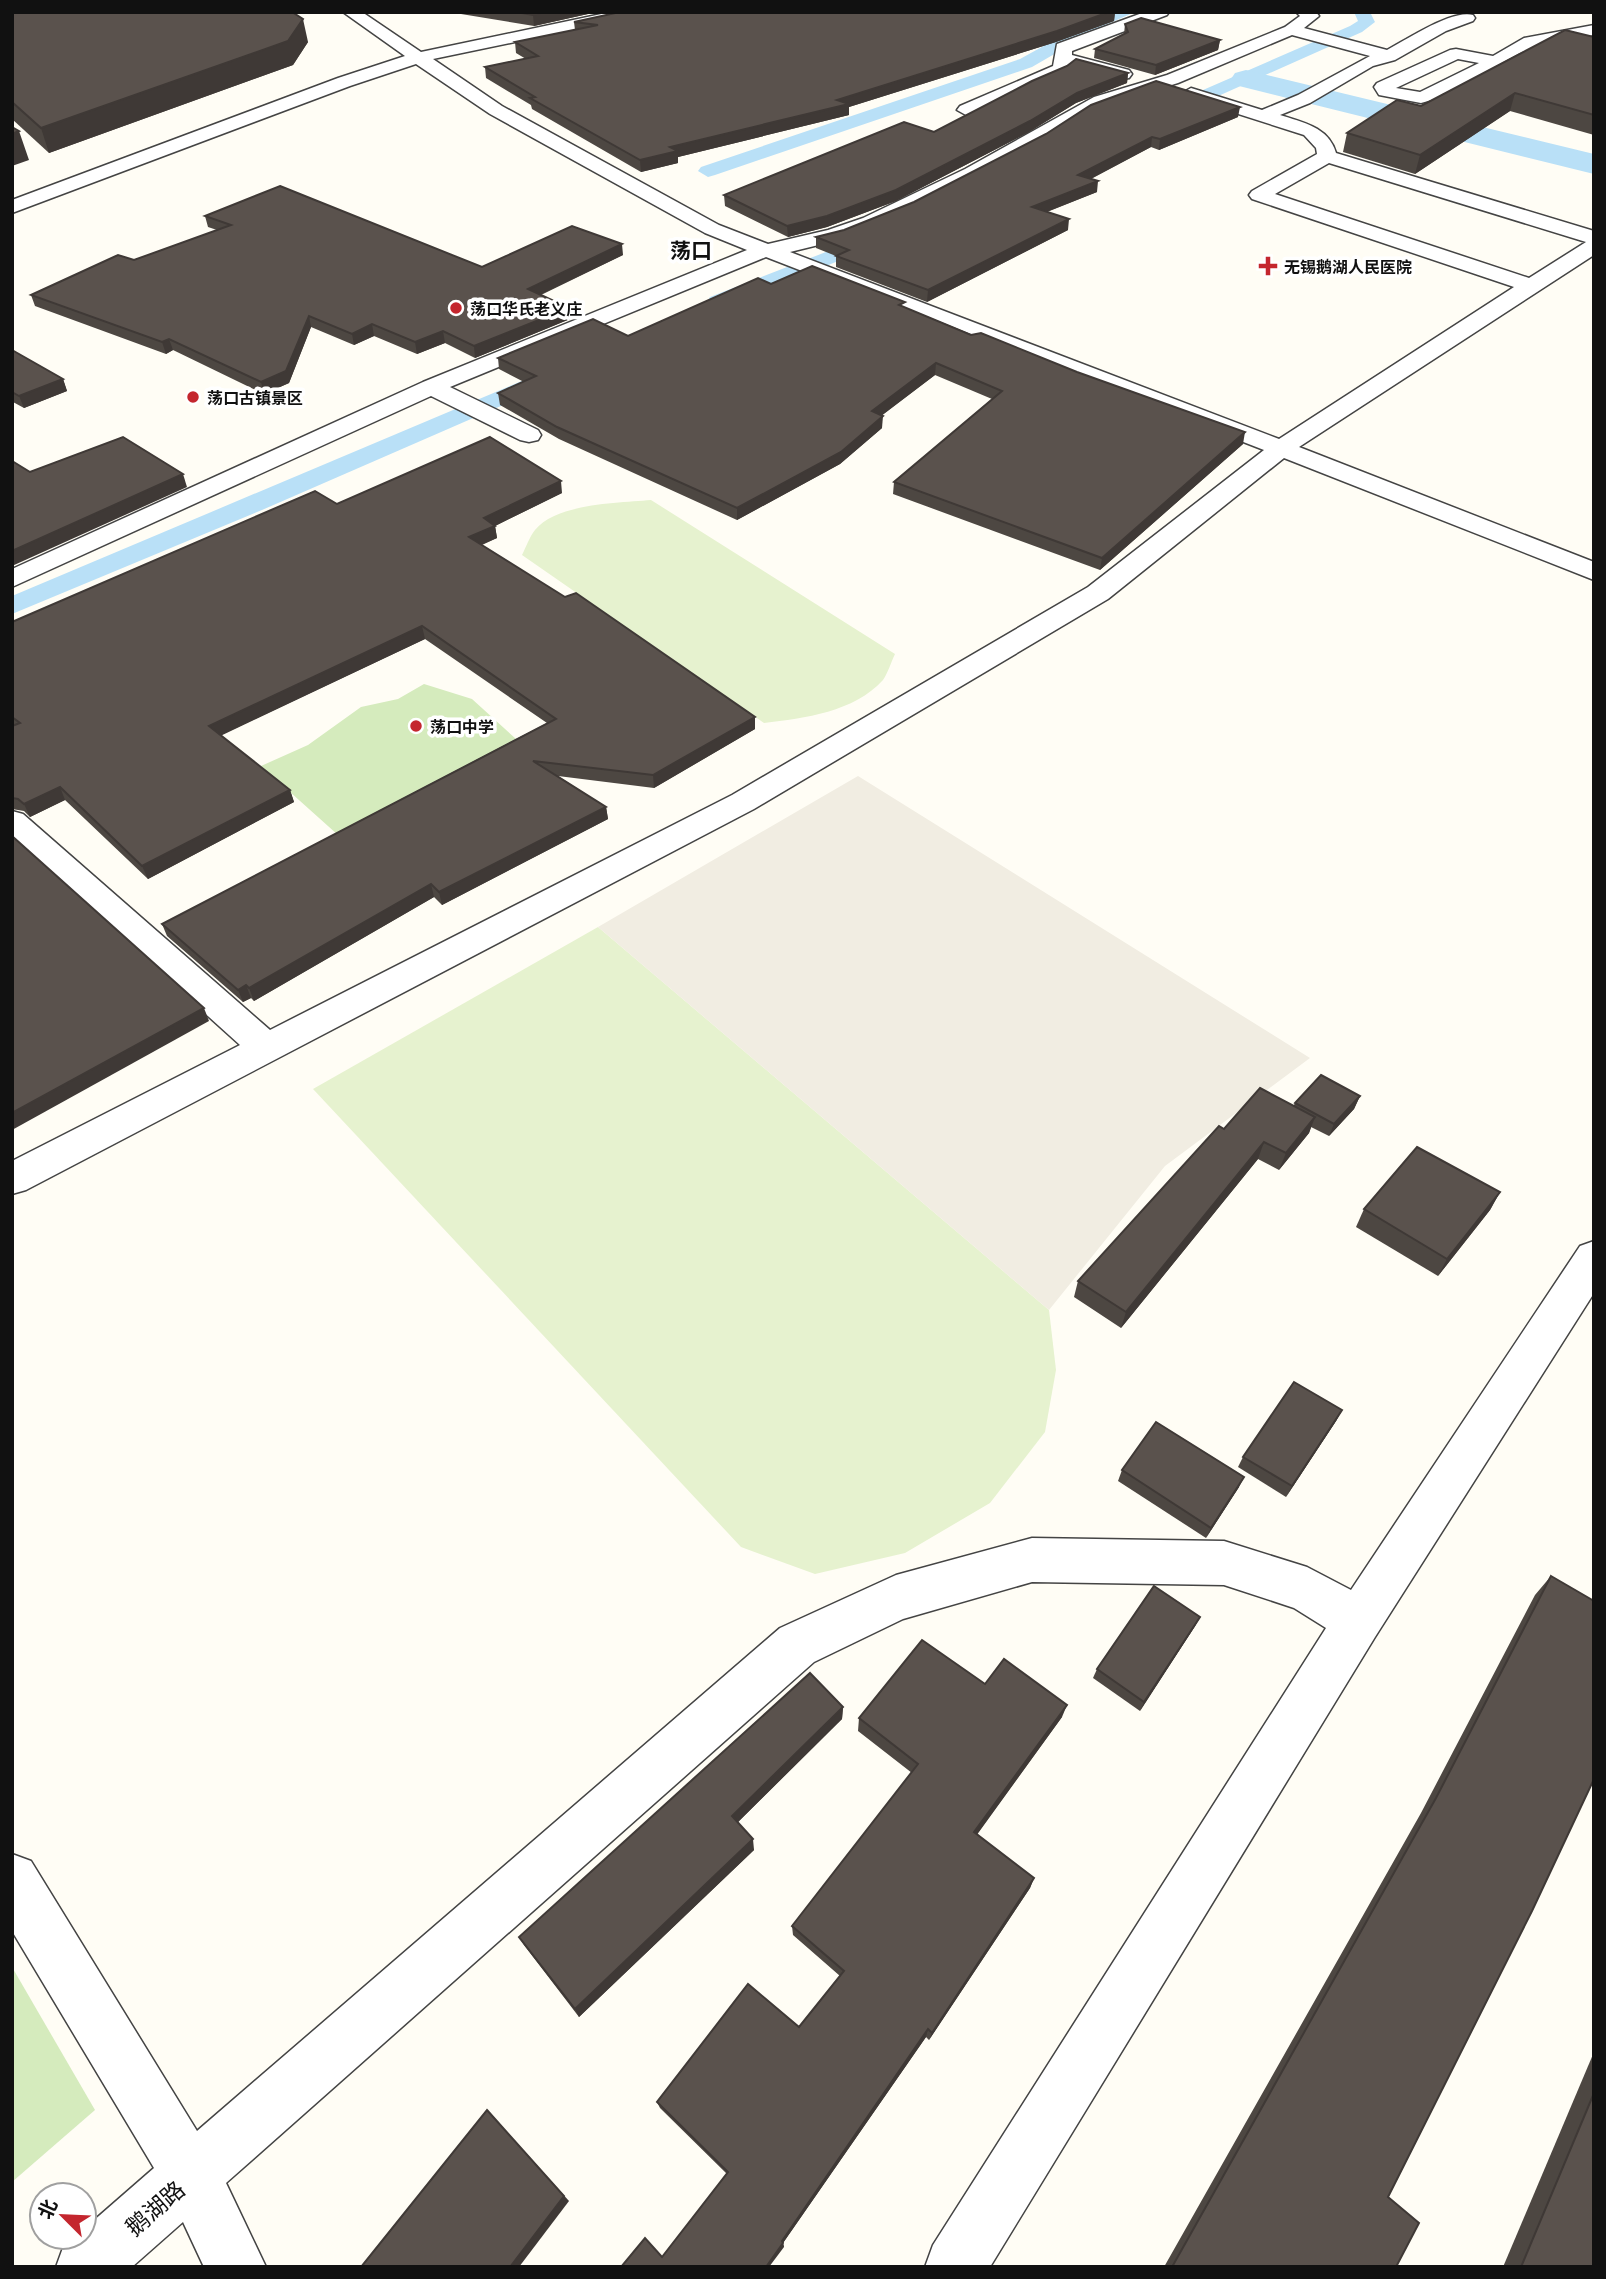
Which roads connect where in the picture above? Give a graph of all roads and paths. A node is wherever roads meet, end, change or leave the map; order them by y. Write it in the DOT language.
graph roads {
  1 [pos="351,12"];
  2 [pos="636,12"];
  3 [pos="1161,12"];
  4 [pos="1304,12"];
  5 [pos="1559,16"];
  6 [pos="1466,17"];
  7 [pos="1594,29"];
  8 [pos="1300,32"];
  9 [pos="1513,35"];
  10 [pos="1530,42"];
  11 [pos="1389,56"];
  12 [pos="420,57"];
  13 [pos="1064,58"];
  14 [pos="1495,61"];
  15 [pos="1154,82"];
  16 [pos="966,110"];
  17 [pos="1260,117"];
  18 [pos="1326,151"];
  19 [pos="12,206"];
  20 [pos="1594,238"];
  21 [pos="1594,246"];
  22 [pos="770,254"];
  23 [pos="1531,286"];
  24 [pos="431,387"];
  25 [pos="529,435"];
  26 [pos="1282,448"];
  27 [pos="1594,572"];
  28 [pos="12,579"];
  29 [pos="12,821"];
  30 [pos="267,1048"];
  31 [pos="12,1179"];
  32 [pos="1594,1258"];
  33 [pos="1357,1621"];
  34 [pos="12,1880"];
  35 [pos="191,2175"];
  36 [pos="86,2267"];
  37 [pos="236,2267"];
  38 [pos="956,2267"];
  1 -- 12 [label="street"];
  2 -- 12 [label="street"];
  3 -- 13 [label="street"];
  4 -- 8 [label="street"];
  5 -- 7 [label="street"];
  6 -- 11 [label="street"];
  7 -- 10 [label="street"];
  8 -- 11 [label="street"];
  8 -- 15 [label="street"];
  9 -- 10 [label="street"];
  10 -- 14 [label="street"];
  11 -- 17 [label="street"];
  12 -- 19 [label="street"];
  12 -- 22 [label="street"];
  13 -- 15 [label="street"];
  13 -- 16 [label="street"];
  14 -- 14 [label="street"];
  15 -- 17 [label="street"];
  15 -- 22 [label="street"];
  17 -- 18 [label="street"];
  18 -- 20 [label="street"];
  18 -- 23 [label="street"];
  21 -- 23 [label="street"];
  22 -- 24 [label="street"];
  22 -- 26 [label="street"];
  23 -- 26 [label="street"];
  24 -- 25 [label="street"];
  24 -- 28 [label="street"];
  26 -- 27 [label="street"];
  26 -- 30 [label="street"];
  29 -- 30 [label="street"];
  30 -- 31 [label="street"];
  32 -- 33 [label="street"];
  33 -- 35 [label="street, 鹅湖路"];
  33 -- 38 [label="street"];
  34 -- 35 [label="street"];
  35 -- 36 [label="street, 鹅湖路"];
  35 -- 37 [label="street"];
}
